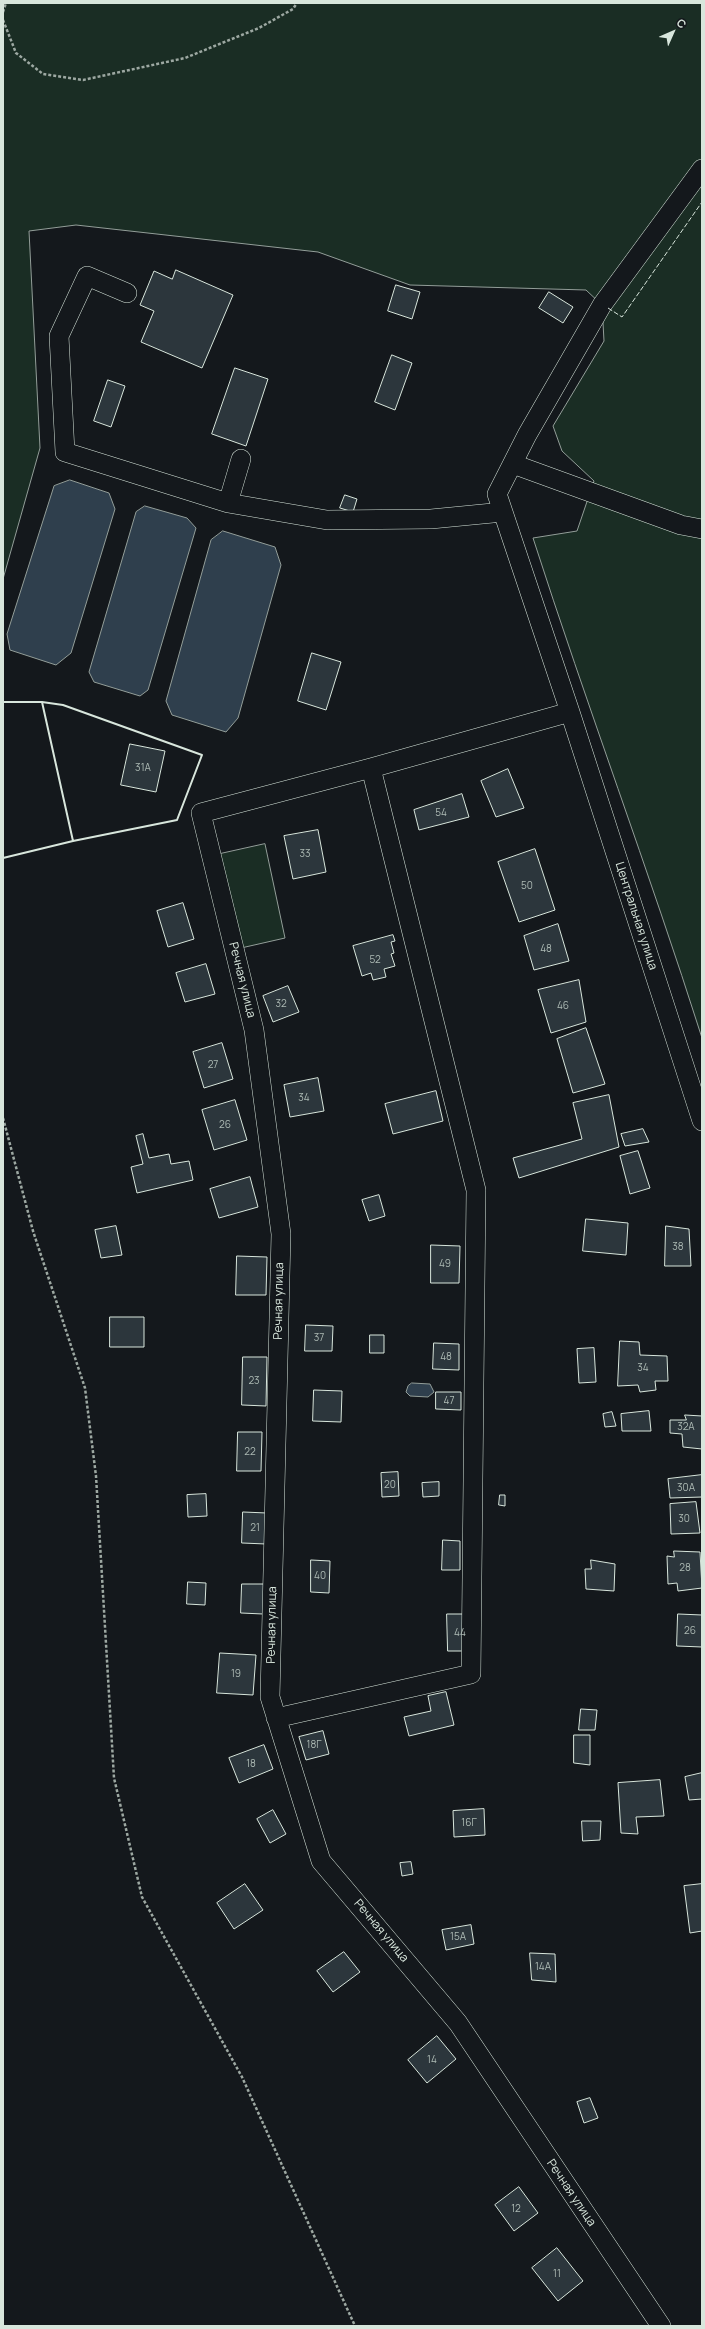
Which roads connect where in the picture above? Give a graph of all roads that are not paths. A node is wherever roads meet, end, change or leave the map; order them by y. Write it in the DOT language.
graph roads {
  1 [pos="702,169"];
  2 [pos="127,293"];
  3 [pos="241,459"];
  4 [pos="512,464"];
  5 [pos="228,503"];
  6 [pos="503,512"];
  7 [pos="702,529"];
  8 [pos="570,712"];
  9 [pos="371,768"];
  10 [pos="702,1121"];
  11 [pos="276,1718"];
  12 [pos="661,2326"];
  1 -- 4 [label="street, Центральная улица"];
  2 -- 5 [label="street"];
  3 -- 5 [label="street"];
  4 -- 6 [label="street, Центральная улица"];
  4 -- 7 [label="street"];
  5 -- 6 [label="street"];
  6 -- 8 [label="street, Центральная улица"];
  8 -- 9 [label="street"];
  8 -- 10 [label="street, Центральная улица"];
  9 -- 11 [label="street, Речная улица"];
  9 -- 11 [label="street"];
  11 -- 12 [label="street, Речная улица"];
}
